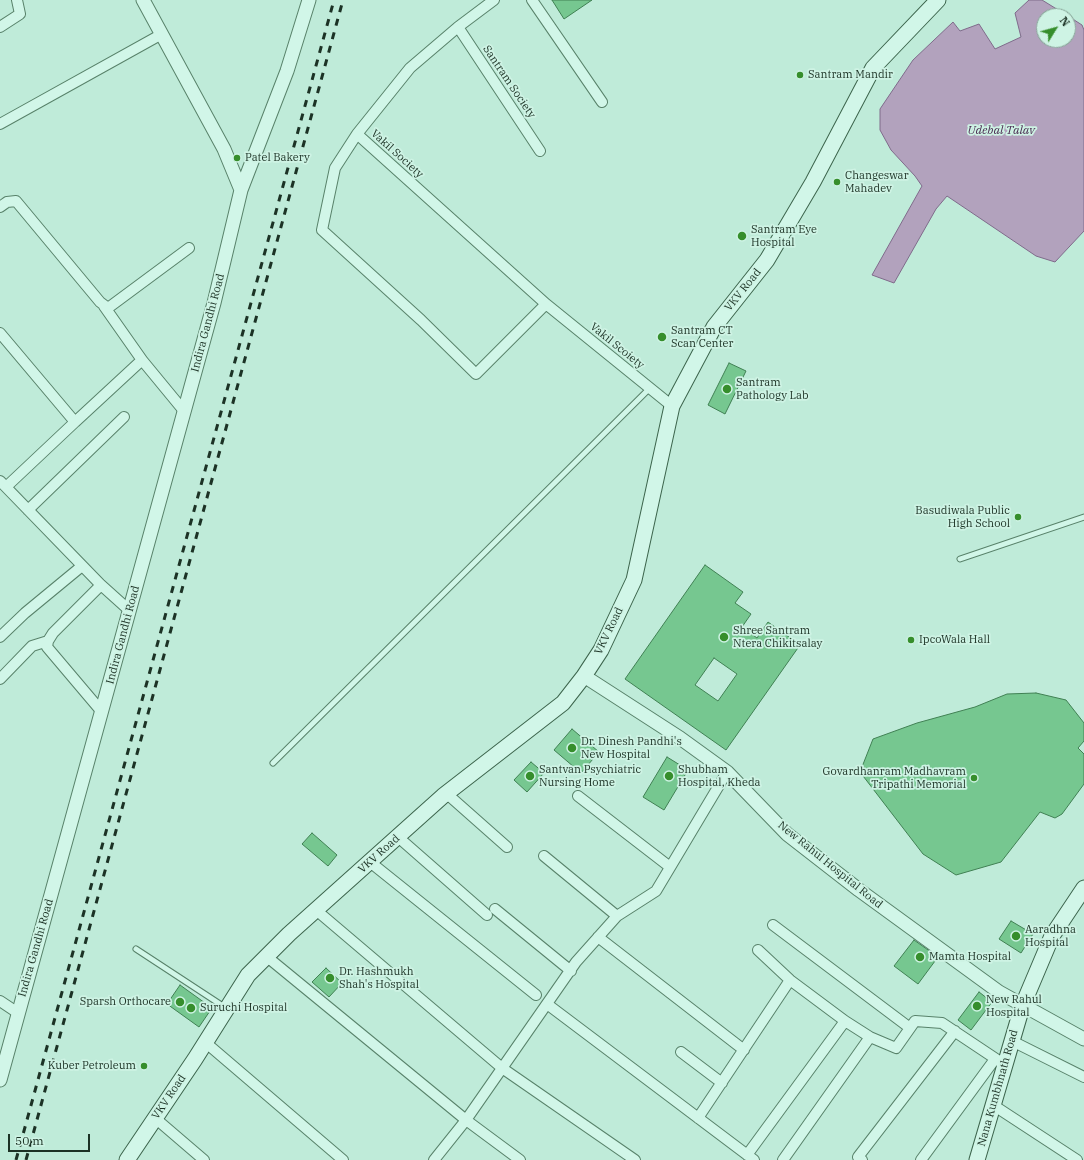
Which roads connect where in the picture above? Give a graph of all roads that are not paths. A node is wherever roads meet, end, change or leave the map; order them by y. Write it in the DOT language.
graph roads {
  1 [pos="17,0"];
  2 [pos="143,0"];
  3 [pos="309,0"];
  4 [pos="494,0"];
  5 [pos="532,0"];
  6 [pos="938,0"];
  7 [pos="0,27"];
  8 [pos="458,27"];
  9 [pos="162,34"];
  10 [pos="602,102"];
  11 [pos="0,124"];
  12 [pos="357,134"];
  13 [pos="540,150"];
  14 [pos="241,190"];
  15 [pos="0,207"];
  16 [pos="190,248"];
  17 [pos="546,304"];
  18 [pos="104,306"];
  19 [pos="0,333"];
  20 [pos="142,360"];
  21 [pos="650,388"];
  22 [pos="672,406"];
  23 [pos="184,411"];
  24 [pos="124,417"];
  25 [pos="75,422"];
  26 [pos="3,484"];
  27 [pos="28,510"];
  28 [pos="1084,517"];
  29 [pos="960,559"];
  30 [pos="82,566"];
  31 [pos="101,585"];
  32 [pos="130,611"];
  33 [pos="0,637"];
  34 [pos="48,641"];
  35 [pos="584,676"];
  36 [pos="0,679"];
  37 [pos="102,712"];
  38 [pos="273,763"];
  39 [pos="727,772"];
  40 [pos="446,793"];
  41 [pos="578,796"];
  42 [pos="398,837"];
  43 [pos="507,847"];
  44 [pos="544,856"];
  45 [pos="370,862"];
  46 [pos="670,867"];
  47 [pos="1084,888"];
  48 [pos="316,910"];
  49 [pos="617,916"];
  50 [pos="773,925"];
  51 [pos="598,937"];
  52 [pos="136,949"];
  53 [pos="758,950"];
  54 [pos="266,956"];
  55 [pos="571,971"];
  56 [pos="790,980"];
  57 [pos="536,995"];
  58 [pos="0,1000"];
  59 [pos="548,1004"];
  60 [pos="1022,1007"];
  61 [pos="227,1008"];
  62 [pos="18,1013"];
  63 [pos="845,1021"];
  64 [pos="910,1028"];
  65 [pos="954,1031"];
  66 [pos="870,1037"];
  67 [pos="1084,1039"];
  68 [pos="1012,1041"];
  69 [pos="205,1042"];
  70 [pos="744,1050"];
  71 [pos="681,1052"];
  72 [pos="1000,1062"];
  73 [pos="502,1068"];
  74 [pos="1084,1076"];
  75 [pos="0,1080"];
  76 [pos="722,1083"];
  77 [pos="993,1105"];
  78 [pos="155,1118"];
  79 [pos="698,1118"];
  80 [pos="466,1120"];
  81 [pos="750,1157"];
  82 [pos="127,1160"];
  83 [pos="204,1160"];
  84 [pos="343,1160"];
  85 [pos="434,1160"];
  86 [pos="520,1160"];
  87 [pos="635,1160"];
  88 [pos="783,1160"];
  89 [pos="862,1160"];
  90 [pos="921,1160"];
  91 [pos="977,1160"];
  92 [pos="1077,1160"];
  1 -- 7 [label="street"];
  2 -- 9 [label="street"];
  3 -- 14 [label="street, Indira Gandhi Road"];
  4 -- 8 [label="street"];
  5 -- 10 [label="street"];
  6 -- 22 [label="main road, VKV Road"];
  8 -- 12 [label="street"];
  8 -- 13 [label="street, Santram Society"];
  9 -- 11 [label="street"];
  9 -- 14 [label="street"];
  12 -- 17 [label="street, Vakil Society"];
  12 -- 17 [label="street, Vakil Society"];
  14 -- 23 [label="street, Indira Gandhi Road"];
  15 -- 18 [label="street"];
  16 -- 18 [label="street"];
  17 -- 21 [label="street, Vakil Scoiety"];
  18 -- 20 [label="street"];
  19 -- 25 [label="street"];
  20 -- 23 [label="street"];
  20 -- 25 [label="street"];
  21 -- 22 [label="street, Vakil Scoiety"];
  21 -- 38 [label="lane"];
  22 -- 35 [label="main road, VKV Road"];
  23 -- 32 [label="street, Indira Gandhi Road"];
  24 -- 27 [label="street"];
  25 -- 26 [label="street"];
  26 -- 27 [label="street"];
  27 -- 30 [label="street"];
  28 -- 29 [label="lane"];
  30 -- 31 [label="street"];
  30 -- 33 [label="street"];
  31 -- 32 [label="street"];
  31 -- 34 [label="street"];
  32 -- 37 [label="street, Indira Gandhi Road"];
  34 -- 36 [label="street"];
  34 -- 37 [label="street"];
  35 -- 39 [label="street, New Rahul Hospital Road"];
  35 -- 40 [label="main road, VKV Road"];
  37 -- 62 [label="street, Indira Gandhi Road"];
  39 -- 46 [label="street"];
  39 -- 60 [label="street, New Rahul Hospital Road"];
  40 -- 42 [label="main road, VKV Road"];
  40 -- 43 [label="street"];
  41 -- 46 [label="street"];
  42 -- 45 [label="main road, VKV Road"];
  42 -- 55 [label="street"];
  44 -- 49 [label="street"];
  45 -- 48 [label="main road, VKV Road"];
  45 -- 57 [label="street"];
  46 -- 49 [label="street"];
  47 -- 60 [label="main road, Nana Kumbhnath Road"];
  48 -- 54 [label="main road, VKV Road"];
  48 -- 73 [label="street"];
  49 -- 51 [label="street"];
  50 -- 64 [label="street"];
  51 -- 55 [label="street"];
  51 -- 70 [label="street"];
  52 -- 61 [label="lane"];
  53 -- 56 [label="street"];
  54 -- 61 [label="main road, VKV Road"];
  54 -- 80 [label="street"];
  55 -- 59 [label="street"];
  56 -- 63 [label="street"];
  56 -- 70 [label="street"];
  58 -- 62 [label="street"];
  59 -- 73 [label="street"];
  59 -- 79 [label="street"];
  60 -- 67 [label="street, New Rahul Hospital Road"];
  60 -- 68 [label="main road, Nana Kumbhnath Road"];
  61 -- 69 [label="main road, VKV Road"];
  62 -- 75 [label="street, Indira Gandhi Road"];
  63 -- 66 [label="street"];
  63 -- 81 [label="street"];
  64 -- 65 [label="street"];
  64 -- 66 [label="street"];
  65 -- 72 [label="street"];
  65 -- 89 [label="street"];
  66 -- 88 [label="street"];
  68 -- 72 [label="main road, Nana Kumbhnath Road"];
  68 -- 74 [label="street"];
  69 -- 78 [label="main road, VKV Road"];
  69 -- 84 [label="street"];
  70 -- 76 [label="street"];
  71 -- 76 [label="street"];
  72 -- 77 [label="main road, Nana Kumbhnath Road"];
  72 -- 90 [label="street"];
  73 -- 80 [label="street"];
  73 -- 87 [label="street"];
  76 -- 79 [label="street"];
  77 -- 91 [label="main road, Nana Kumbhnath Road"];
  77 -- 92 [label="street"];
  78 -- 82 [label="main road, VKV Road"];
  78 -- 83 [label="street"];
  79 -- 81 [label="street"];
  80 -- 85 [label="street"];
  80 -- 86 [label="street"];
}
